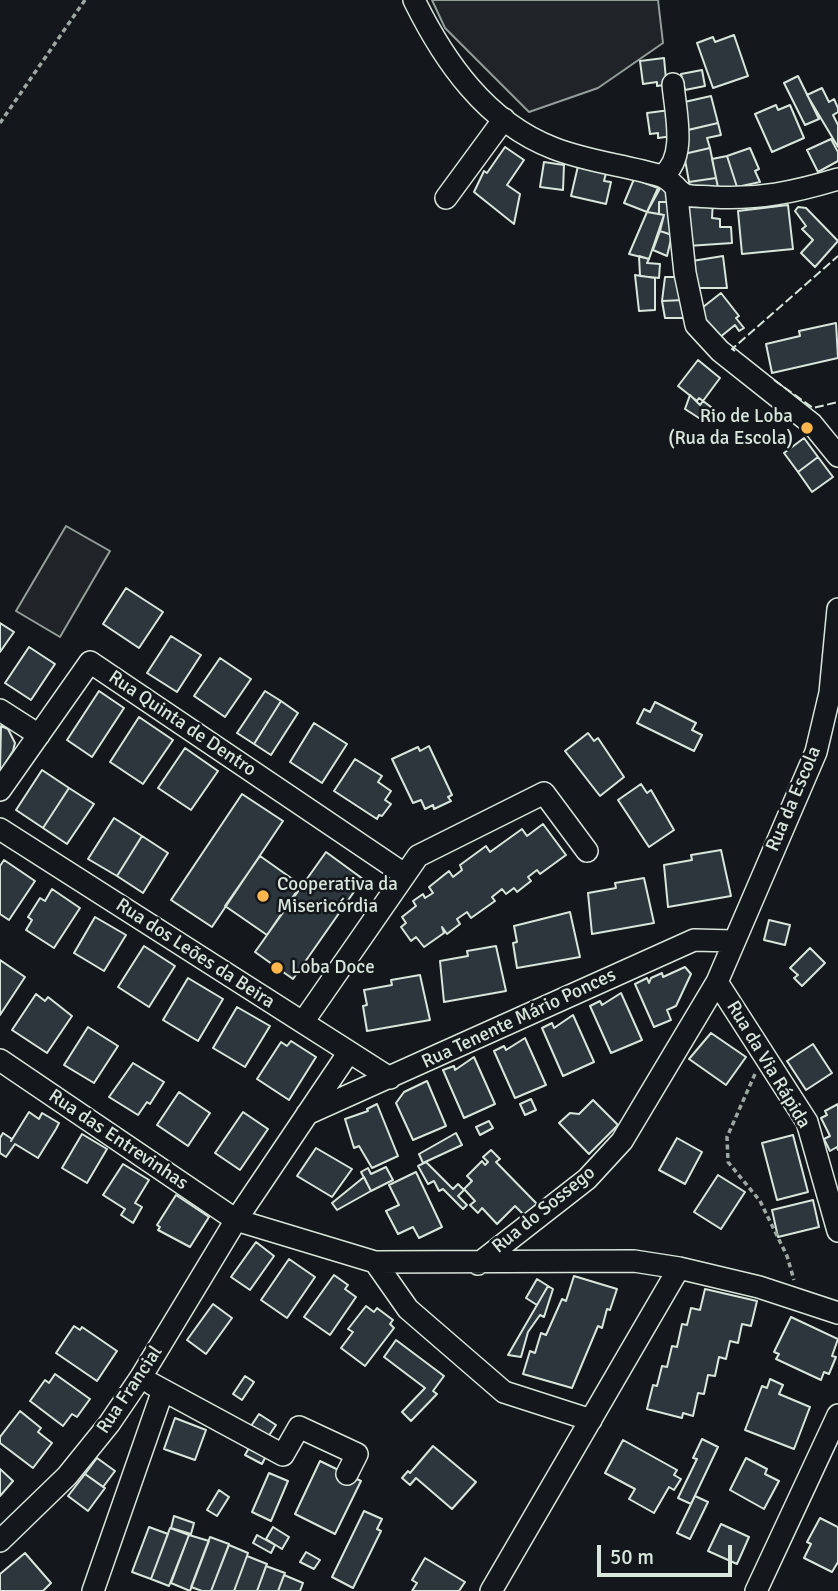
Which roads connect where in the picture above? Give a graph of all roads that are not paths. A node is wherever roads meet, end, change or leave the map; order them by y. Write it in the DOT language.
graph roads {
  1 [pos="414,0"];
  2 [pos="673,84"];
  3 [pos="504,119"];
  4 [pos="838,179"];
  5 [pos="669,182"];
  6 [pos="446,198"];
  7 [pos="838,456"];
  8 [pos="838,609"];
  9 [pos="835,695"];
  10 [pos="0,710"];
  11 [pos="838,720"];
  12 [pos="40,735"];
  13 [pos="816,752"];
  14 [pos="0,790"];
  15 [pos="0,829"];
  16 [pos="587,851"];
  17 [pos="404,874"];
  18 [pos="733,941"];
  19 [pos="717,982"];
  20 [pos="303,1022"];
  21 [pos="349,1052"];
  22 [pos="0,1060"];
  23 [pos="390,1078"];
  24 [pos="307,1114"];
  25 [pos="236,1220"];
  26 [pos="838,1231"];
  27 [pos="375,1262"];
  28 [pos="478,1264"];
  29 [pos="679,1268"];
  30 [pos="838,1313"];
  31 [pos="141,1377"];
  32 [pos="163,1390"];
  33 [pos="838,1416"];
  34 [pos="591,1420"];
  35 [pos="347,1474"];
  36 [pos="0,1541"];
  37 [pos="93,1591"];
  38 [pos="491,1591"];
  39 [pos="756,1591"];
  1 -- 3 [label="street"];
  2 -- 5 [label="street"];
  3 -- 5 [label="street"];
  3 -- 6 [label="street"];
  4 -- 5 [label="street"];
  5 -- 7 [label="street"];
  8 -- 9 [label="street, Rua da Escola"];
  9 -- 13 [label="street, Rua da Escola"];
  10 -- 12 [label="street"];
  11 -- 13 [label="street"];
  12 -- 14 [label="street, Rua Quinta de Dentro"];
  12 -- 17 [label="street, Rua Quinta de Dentro"];
  13 -- 18 [label="street, Rua da Escola"];
  15 -- 20 [label="street, Rua dos Leões da Beira"];
  16 -- 17 [label="street"];
  17 -- 20 [label="street"];
  18 -- 19 [label="street, Rua do Sossego"];
  18 -- 23 [label="street, Rua Tenente Mário Ponces"];
  19 -- 26 [label="street, Rua da Via Rápida"];
  19 -- 28 [label="street, Rua do Sossego"];
  20 -- 21 [label="street, Rua dos Leões da Beira"];
  21 -- 23 [label="street, Rua dos Leões da Beira"];
  21 -- 24 [label="street"];
  22 -- 25 [label="street, Rua das Entrevinhas"];
  23 -- 24 [label="street, Rua Tenente Mário Ponces"];
  24 -- 25 [label="street"];
  25 -- 27 [label="street, Rua do Sossego"];
  25 -- 31 [label="street, Rua Francial"];
  27 -- 28 [label="street, Rua do Sossego"];
  27 -- 34 [label="street"];
  28 -- 29 [label="street"];
  29 -- 30 [label="street"];
  29 -- 34 [label="street"];
  31 -- 32 [label="street"];
  31 -- 36 [label="street, Rua Francial"];
  32 -- 35 [label="street"];
  32 -- 37 [label="street"];
  33 -- 39 [label="street"];
  34 -- 38 [label="street"];
}
